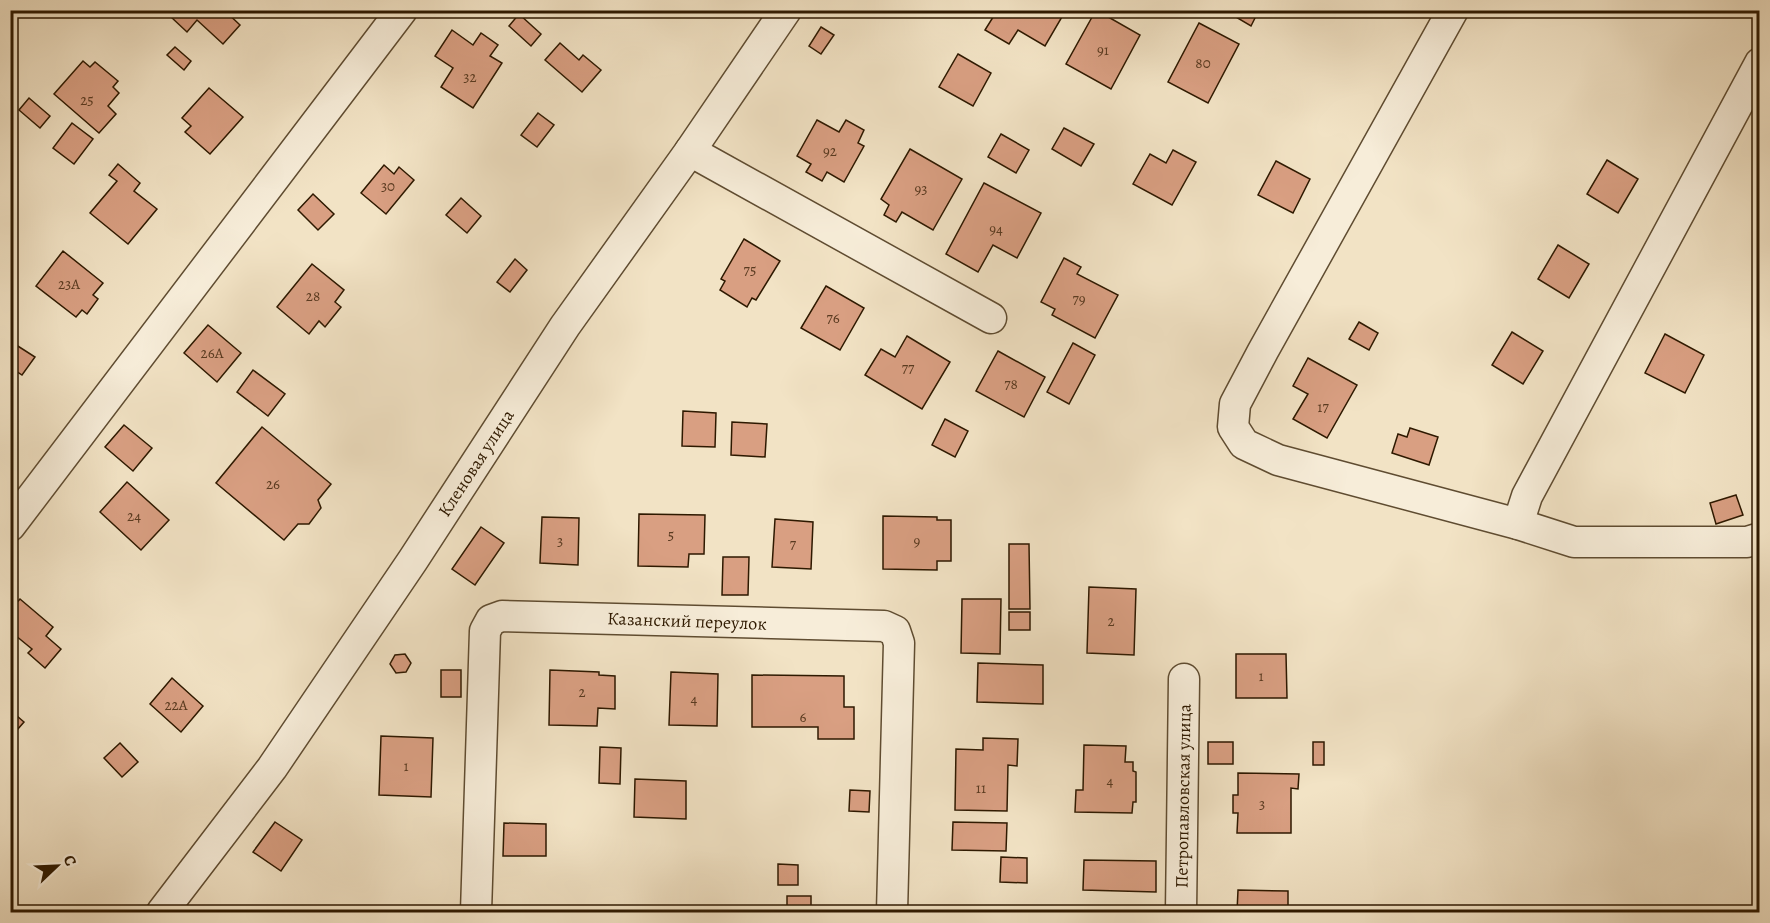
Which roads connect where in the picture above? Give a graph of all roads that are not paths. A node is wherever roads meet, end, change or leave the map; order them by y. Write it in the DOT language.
graph roads {
  1 [pos="402,10"];
  2 [pos="786,10"];
  3 [pos="1453,10"];
  4 [pos="1760,63"];
  5 [pos="690,151"];
  6 [pos="991,318"];
  7 [pos="1518,524"];
  8 [pos="10,526"];
  9 [pos="1760,538"];
  10 [pos="1184,679"];
  11 [pos="162,912"];
  12 [pos="476,912"];
  13 [pos="892,912"];
  14 [pos="1181,912"];
  1 -- 8 [label="street"];
  2 -- 5 [label="street, Кленовая улица"];
  3 -- 7 [label="street"];
  4 -- 7 [label="street"];
  5 -- 6 [label="street"];
  5 -- 11 [label="street, Кленовая улица"];
  7 -- 9 [label="street"];
  10 -- 14 [label="street, Петропавловская улица"];
  12 -- 13 [label="street, Казанский переулок"];
}
